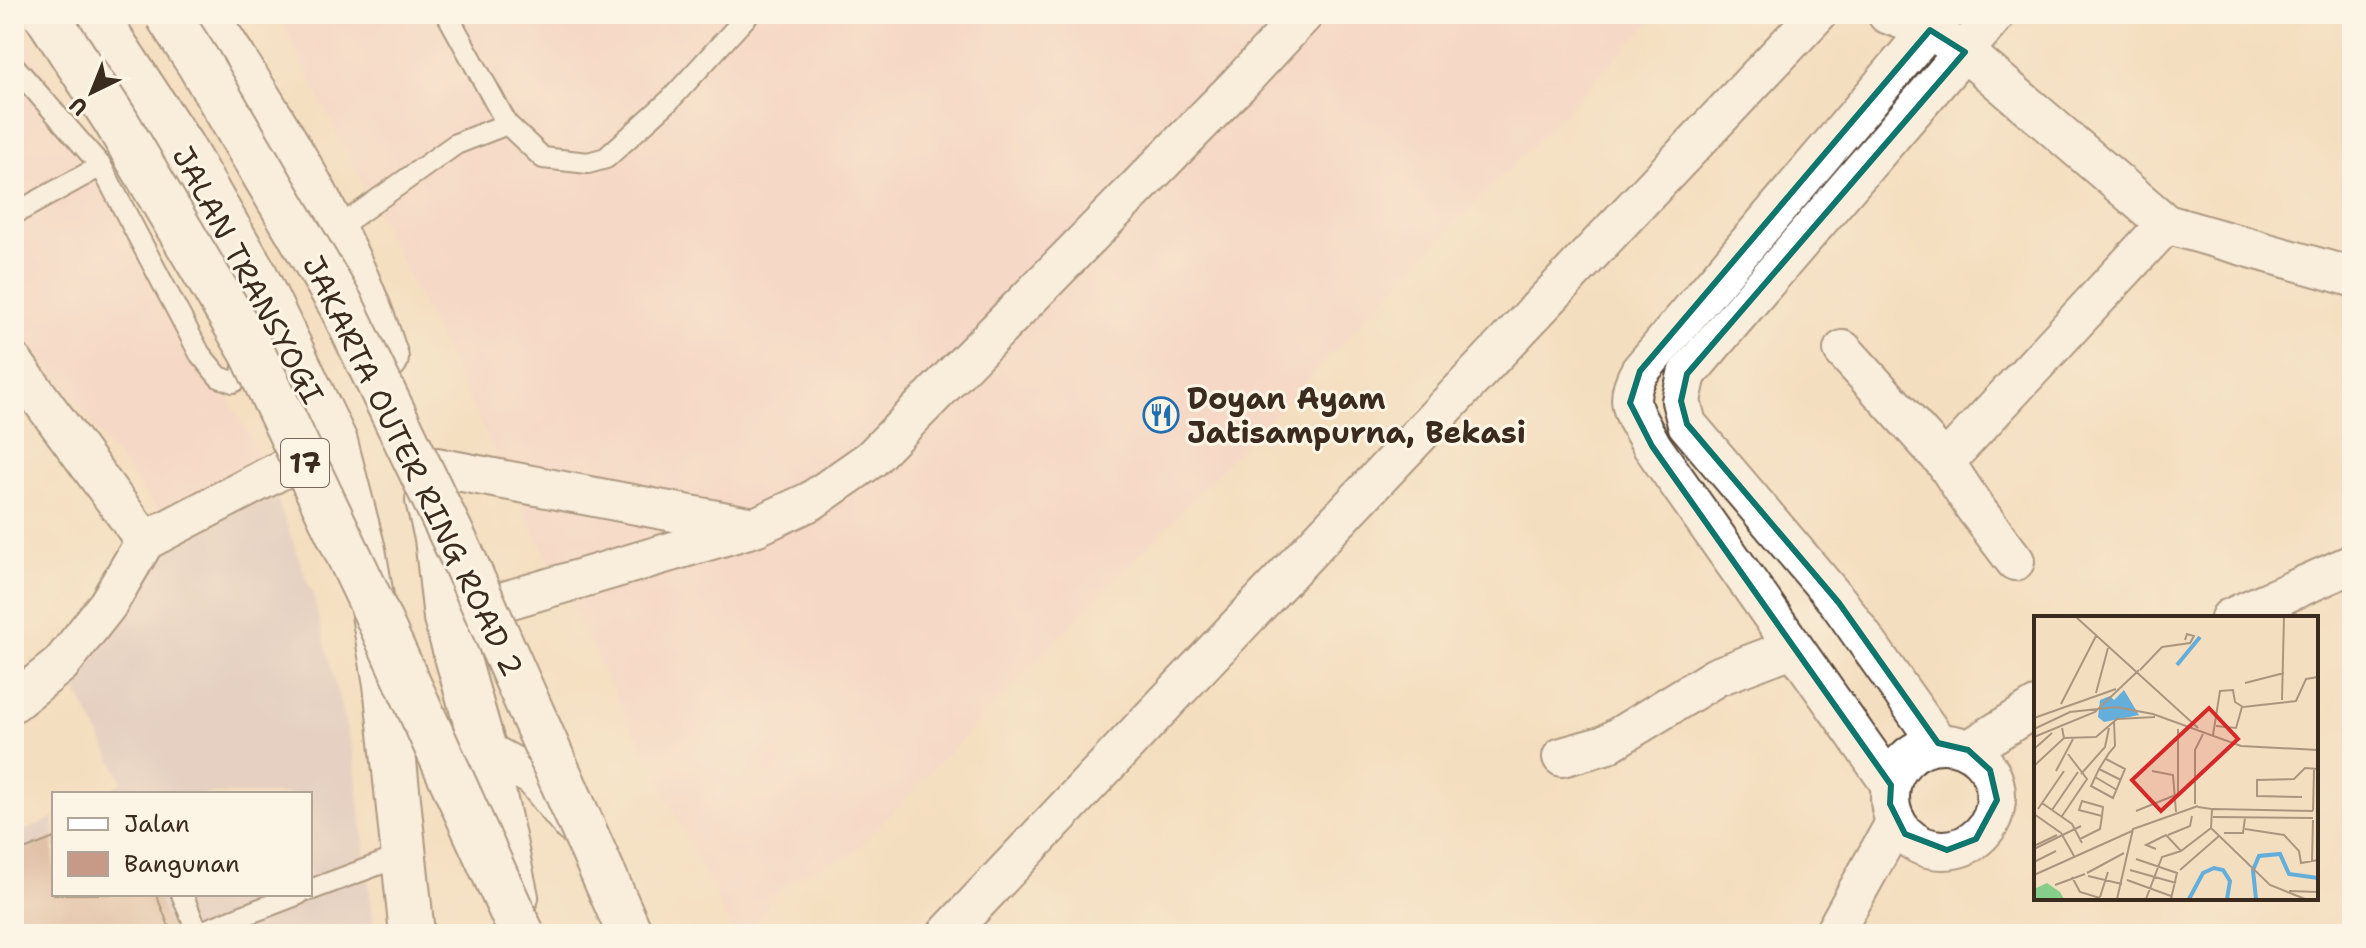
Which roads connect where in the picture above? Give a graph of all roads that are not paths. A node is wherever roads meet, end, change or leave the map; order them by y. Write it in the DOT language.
graph roads {
  1 [pos="46,14"];
  2 [pos="94,14"];
  3 [pos="167,14"];
  4 [pos="205,14"];
  5 [pos="447,14"];
  6 [pos="749,14"];
  7 [pos="1304,14"];
  8 [pos="1817,14"];
  9 [pos="1887,14"];
  10 [pos="1996,14"];
  11 [pos="1936,22"];
  12 [pos="1965,52"];
  13 [pos="14,66"];
  14 [pos="507,124"];
  15 [pos="101,166"];
  16 [pos="14,214"];
  17 [pos="2166,224"];
  18 [pos="335,230"];
  19 [pos="255,275"];
  20 [pos="2352,277"];
  21 [pos="1843,350"];
  22 [pos="14,363"];
  23 [pos="335,442"];
  24 [pos="1945,462"];
  25 [pos="420,464"];
  26 [pos="755,527"];
  27 [pos="144,539"];
  28 [pos="2015,561"];
  29 [pos="2352,564"];
  30 [pos="2235,616"];
  31 [pos="446,618"];
  32 [pos="1792,648"];
  33 [pos="14,702"];
  34 [pos="2034,708"];
  35 [pos="1953,746"];
  36 [pos="484,750"];
  37 [pos="1562,757"];
  38 [pos="1893,803"];
  39 [pos="404,855"];
  40 [pos="312,889"];
  41 [pos="183,896"];
  42 [pos="294,896"];
  43 [pos="198,933"];
  44 [pos="1834,933"];
  45 [pos="412,934"];
  46 [pos="523,934"];
  47 [pos="630,934"];
  48 [pos="646,934"];
  49 [pos="947,934"];
  1 -- 46 [label="highway, 17, bridge"];
  2 -- 19 [label="highway, JALAN TRANSYOGI"];
  3 -- 47 [label="highway, JAKARTA OUTER RING ROAD 2, bridge"];
  4 -- 18 [label="highway"];
  5 -- 14 [label="lane"];
  6 -- 14 [label="lane"];
  7 -- 26 [label="street"];
  8 -- 49 [label="street"];
  9 -- 11 [label="street"];
  10 -- 12 [label="street"];
  11 -- 12 [label="street"];
  11 -- 32 [label="street"];
  12 -- 17 [label="street"];
  12 -- 35 [label="street"];
  13 -- 15 [label="lane"];
  14 -- 18 [label="lane"];
  15 -- 16 [label="lane"];
  15 -- 19 [label="lane"];
  17 -- 20 [label="street"];
  17 -- 24 [label="street"];
  18 -- 25 [label="highway"];
  19 -- 23 [label="highway, JALAN TRANSYOGI"];
  21 -- 24 [label="street"];
  22 -- 27 [label="street"];
  23 -- 27 [label="street"];
  23 -- 39 [label="highway, JALAN TRANSYOGI"];
  24 -- 28 [label="street"];
  25 -- 26 [label="street"];
  25 -- 31 [label="highway"];
  26 -- 31 [label="street"];
  27 -- 33 [label="street"];
  29 -- 30 [label="street"];
  31 -- 36 [label="highway"];
  32 -- 37 [label="street"];
  32 -- 38 [label="street"];
  34 -- 35 [label="street"];
  35 -- 38 [label="street"];
  35 -- 38 [label="street"];
  36 -- 46 [label="highway"];
  36 -- 48 [label="street"];
  38 -- 44 [label="street"];
  39 -- 40 [label="lane"];
  39 -- 45 [label="highway, JALAN TRANSYOGI"];
  41 -- 43 [label="lane"];
  42 -- 43 [label="lane"];
}
